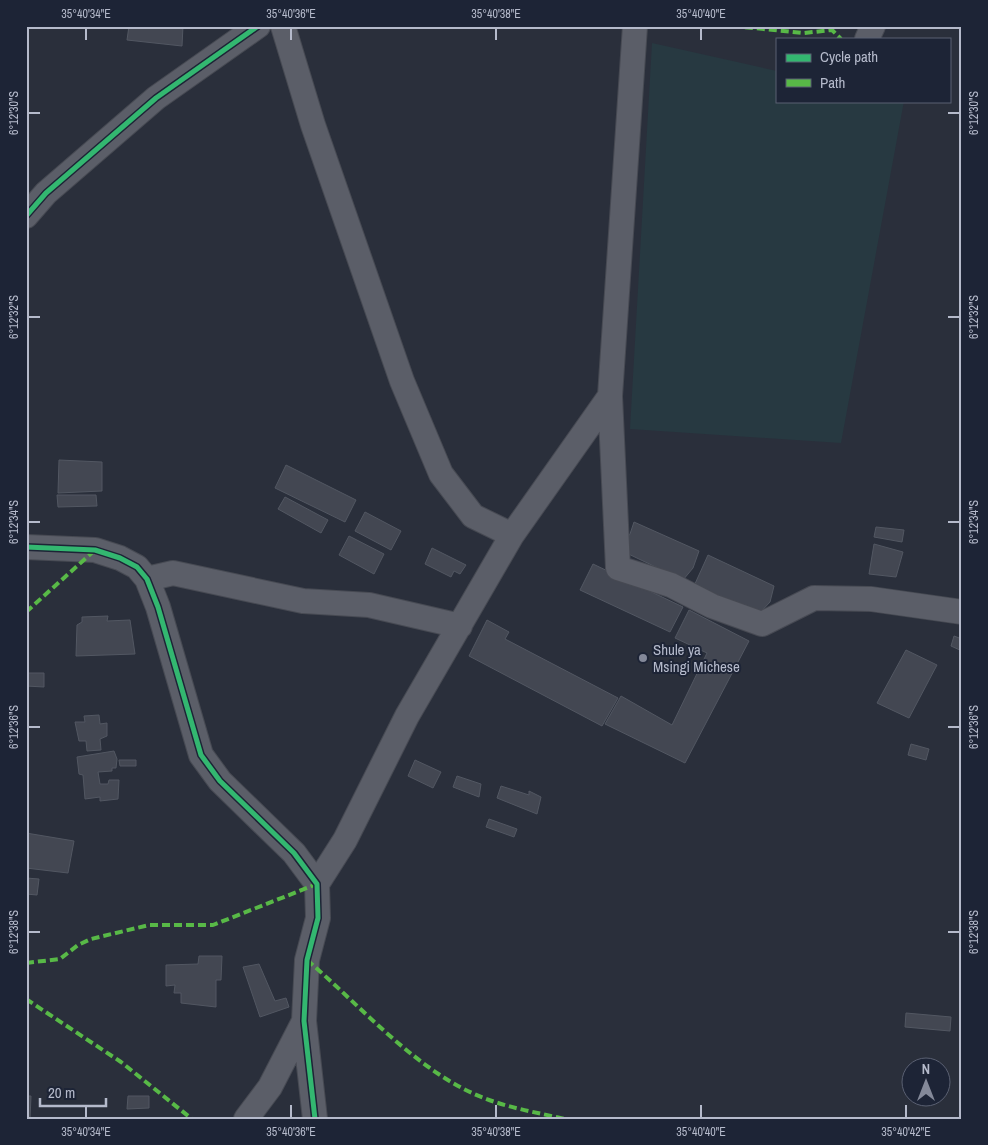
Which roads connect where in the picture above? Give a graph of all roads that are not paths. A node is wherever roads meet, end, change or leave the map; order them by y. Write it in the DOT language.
graph roads {
  1 [pos="258,26"];
  2 [pos="284,26"];
  3 [pos="635,26"];
  4 [pos="873,26"];
  5 [pos="868,38"];
  6 [pos="26,216"];
  7 [pos="610,396"];
  8 [pos="512,535"];
  9 [pos="26,547"];
  10 [pos="147,580"];
  11 [pos="962,612"];
  12 [pos="460,626"];
  13 [pos="317,884"];
  14 [pos="304,1021"];
  15 [pos="246,1119"];
  16 [pos="315,1119"];
  1 -- 6 [label="street"];
  2 -- 8 [label="street"];
  3 -- 7 [label="street"];
  4 -- 5 [label="street"];
  7 -- 8 [label="street"];
  7 -- 11 [label="street"];
  8 -- 12 [label="street"];
  9 -- 10 [label="street"];
  10 -- 12 [label="street"];
  10 -- 13 [label="street"];
  12 -- 13 [label="street"];
  13 -- 14 [label="street"];
  14 -- 15 [label="street"];
  14 -- 16 [label="street"];
}
